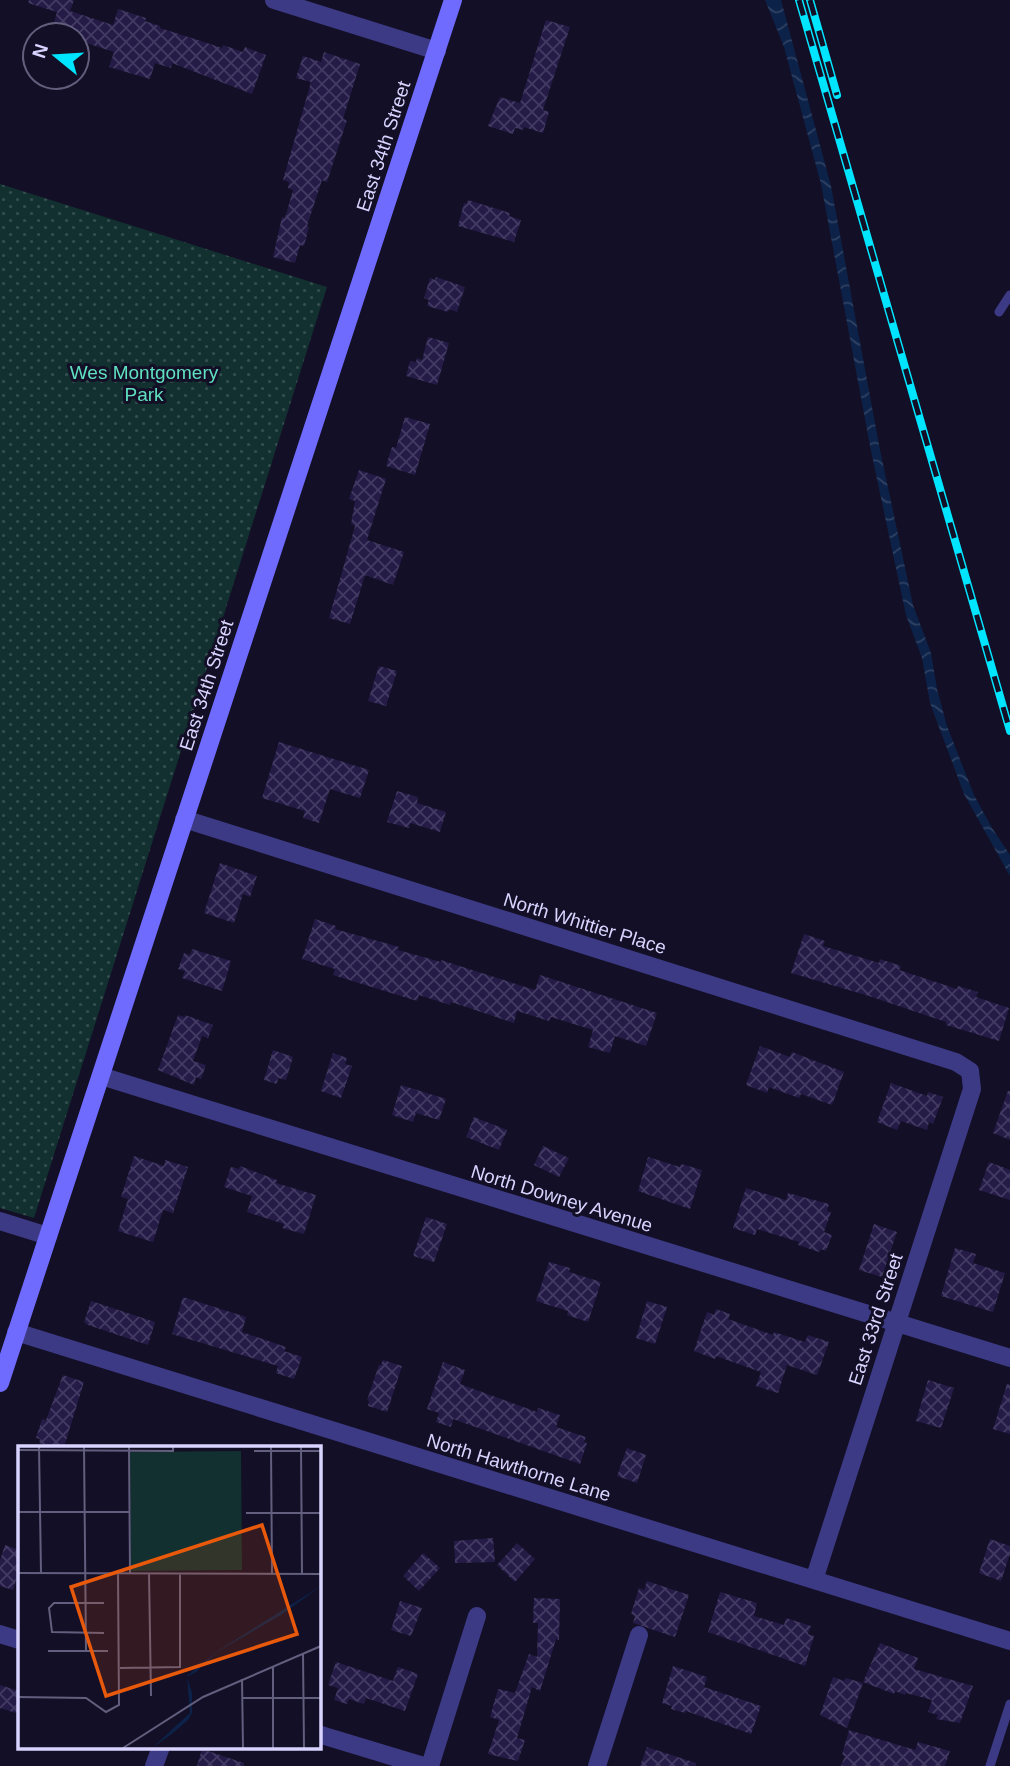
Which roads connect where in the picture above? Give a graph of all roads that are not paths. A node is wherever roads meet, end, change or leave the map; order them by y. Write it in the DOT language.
graph roads {
  1 [pos="274,0"];
  2 [pos="453,0"];
  3 [pos="436,51"];
  4 [pos="1010,295"];
  5 [pos="999,312"];
  6 [pos="184,819"];
  7 [pos="970,1071"];
  8 [pos="101,1076"];
  9 [pos="0,1221"];
  10 [pos="48,1236"];
  11 [pos="896,1323"];
  12 [pos="16,1332"];
  13 [pos="1010,1358"];
  14 [pos="0,1382"];
  15 [pos="814,1580"];
  16 [pos="477,1616"];
  17 [pos="0,1634"];
  18 [pos="639,1635"];
  19 [pos="18,1640"];
  20 [pos="1010,1641"];
  21 [pos="1010,1704"];
  22 [pos="320,1735"];
  23 [pos="161,1748"];
  24 [pos="154,1766"];
  25 [pos="424,1766"];
  26 [pos="430,1766"];
  27 [pos="597,1766"];
  28 [pos="990,1766"];
  1 -- 3 [label="street"];
  2 -- 3 [label="main road, East 34th Street"];
  3 -- 6 [label="main road, East 34th Street"];
  4 -- 5 [label="lane"];
  6 -- 7 [label="street, North Whittier Place"];
  6 -- 8 [label="main road, East 34th Street"];
  7 -- 11 [label="street, East 33rd Street"];
  8 -- 10 [label="main road, East 34th Street"];
  8 -- 11 [label="street, North Downey Avenue"];
  9 -- 10 [label="street"];
  10 -- 12 [label="main road, East 34th Street"];
  11 -- 13 [label="street, North Downey Avenue"];
  11 -- 15 [label="street, East 33rd Street"];
  12 -- 14 [label="main road, East 34th Street"];
  12 -- 15 [label="street, North Hawthorne Lane"];
  15 -- 20 [label="street, North Hawthorne Lane"];
  16 -- 26 [label="street"];
  17 -- 19 [label="street"];
  18 -- 27 [label="street"];
  21 -- 28 [label="lane"];
  22 -- 25 [label="street"];
  23 -- 24 [label="street"];
}
